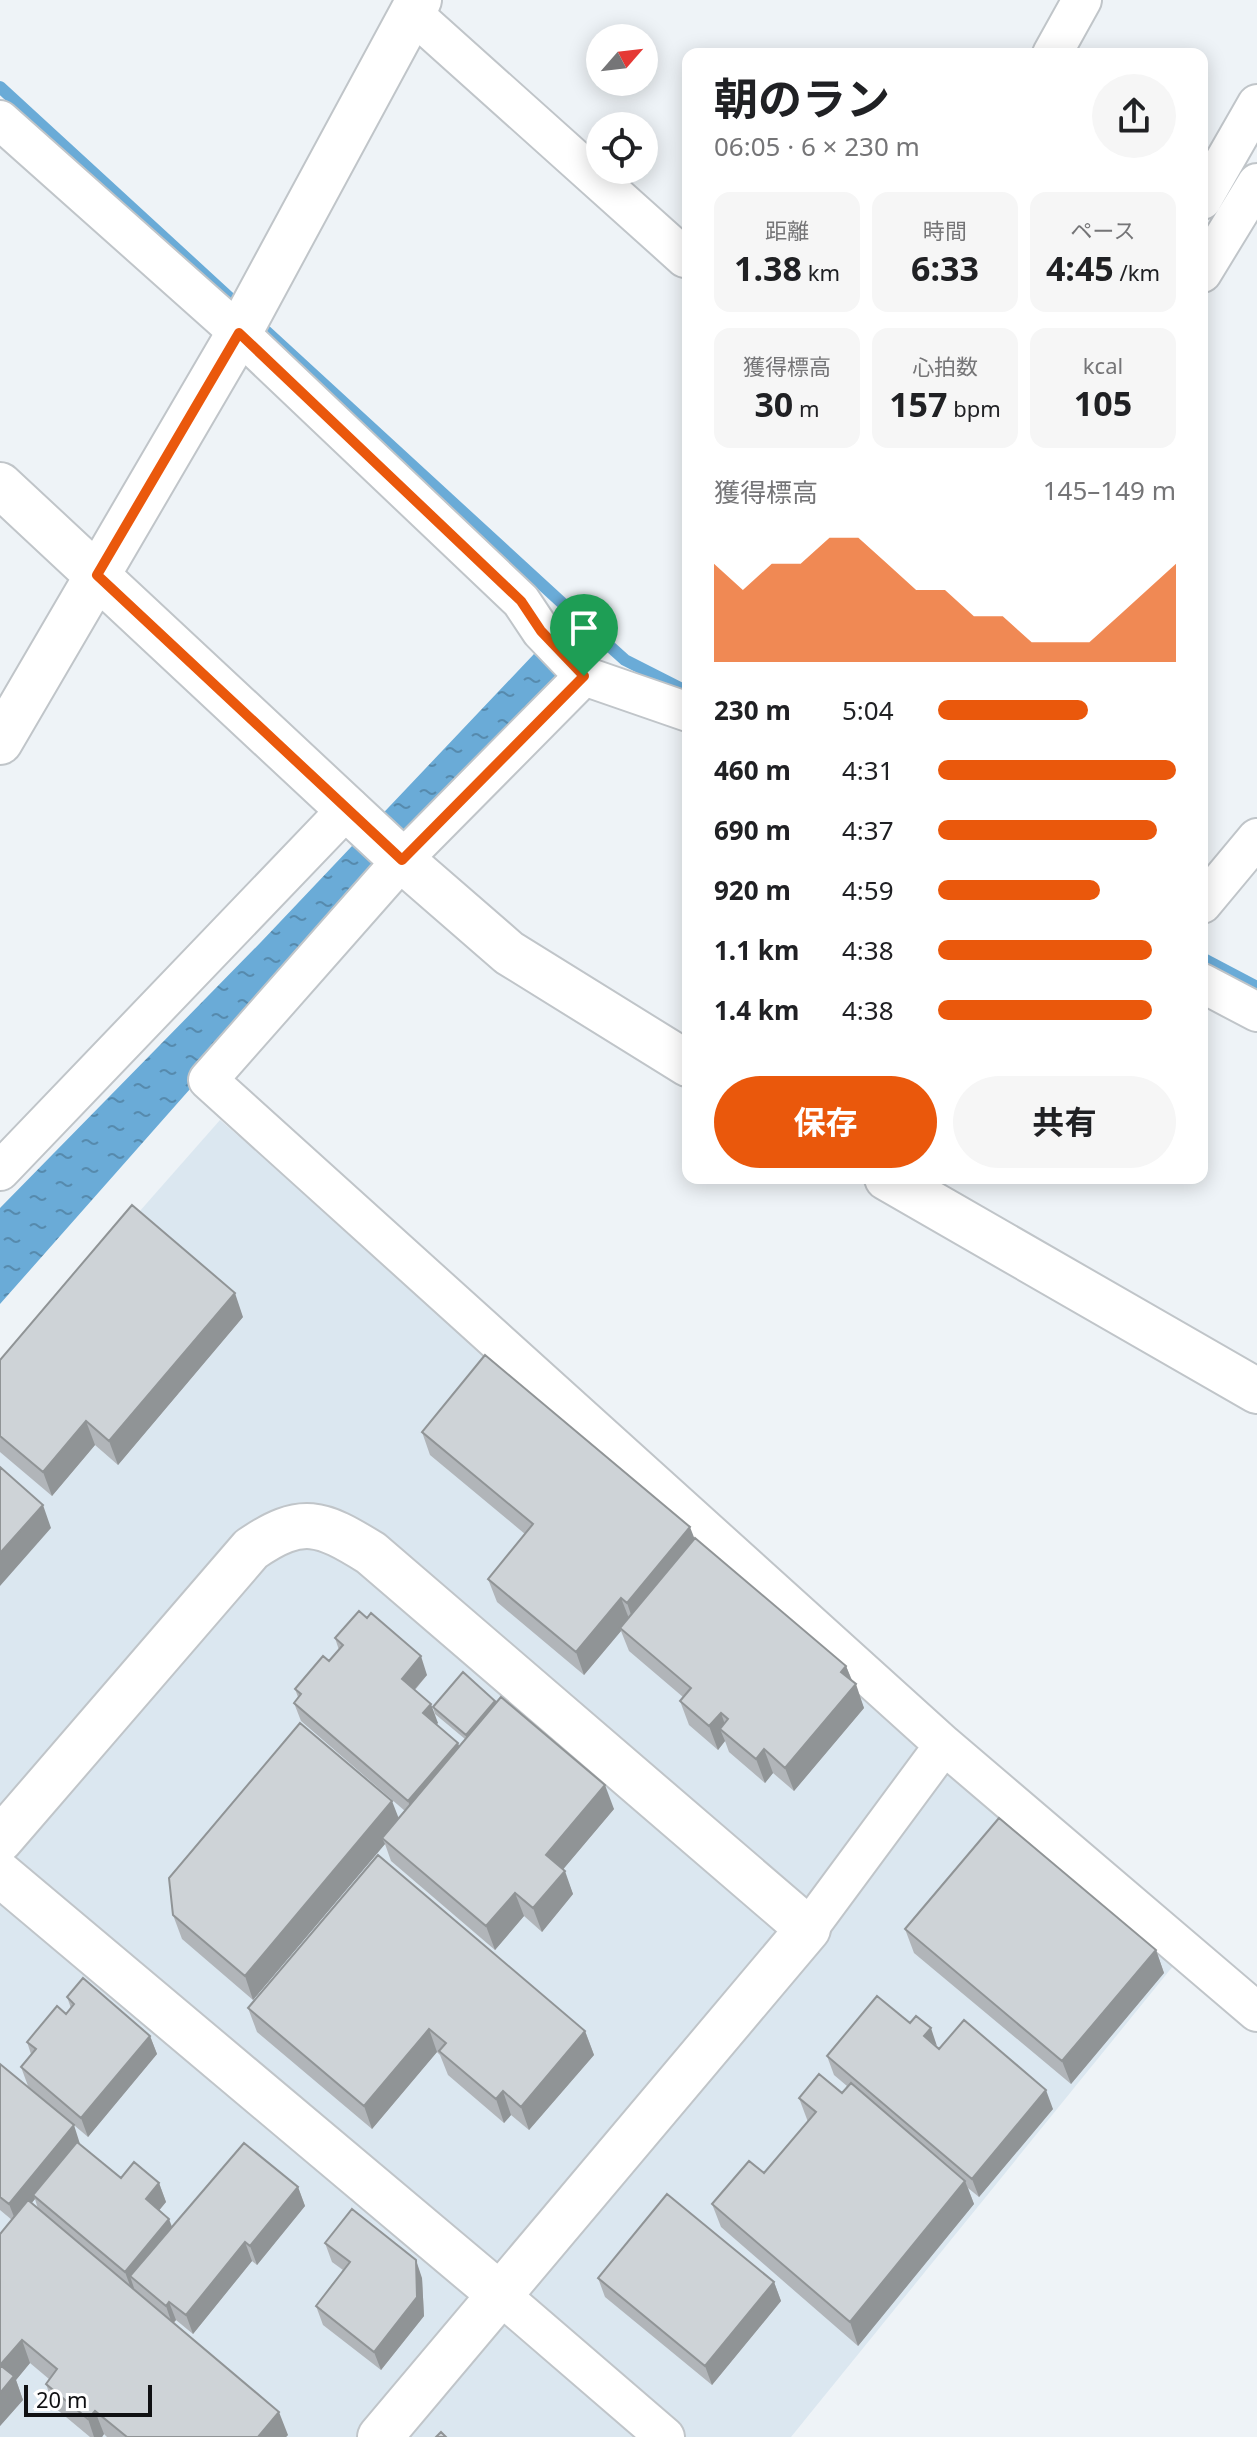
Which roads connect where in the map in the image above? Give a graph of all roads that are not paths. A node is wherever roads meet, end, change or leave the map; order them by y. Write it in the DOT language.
graph roads {
  1 [pos="1082,0"];
  2 [pos="416,6"];
  3 [pos="1055,48"];
  4 [pos="1257,104"];
  5 [pos="0,120"];
  6 [pos="1257,183"];
  7 [pos="1208,190"];
  8 [pos="682,255"];
  9 [pos="1208,263"];
  10 [pos="239,333"];
  11 [pos="0,485"];
  12 [pos="97,575"];
  13 [pos="584,676"];
  14 [pos="682,710"];
  15 [pos="0,742"];
  16 [pos="353,811"];
  17 [pos="1257,838"];
  18 [pos="402,860"];
  19 [pos="1208,897"];
  20 [pos="1208,986"];
  21 [pos="1257,1012"];
  22 [pos="682,1060"];
  23 [pos="0,1171"];
  24 [pos="897,1184"];
  25 [pos="1257,1391"];
  26 [pos="944,1745"];
  27 [pos="0,1840"];
  28 [pos="0,1874"];
  29 [pos="808,1929"];
  30 [pos="1257,2012"];
  31 [pos="498,2293"];
  32 [pos="380,2437"];
  33 [pos="665,2437"];
  1 -- 3 [label="street"];
  2 -- 8 [label="street"];
  2 -- 10 [label="street"];
  4 -- 7 [label="street"];
  5 -- 10 [label="street"];
  6 -- 9 [label="street"];
  10 -- 12 [label="street"];
  10 -- 13 [label="street"];
  11 -- 12 [label="street"];
  12 -- 15 [label="street"];
  12 -- 16 [label="street"];
  13 -- 14 [label="street"];
  13 -- 18 [label="street"];
  16 -- 18 [label="street"];
  16 -- 23 [label="street"];
  17 -- 19 [label="street"];
  18 -- 22 [label="street"];
  18 -- 26 [label="street"];
  20 -- 21 [label="street"];
  24 -- 25 [label="street"];
  26 -- 29 [label="street"];
  26 -- 30 [label="street"];
  27 -- 29 [label="street"];
  28 -- 31 [label="street"];
  29 -- 31 [label="street"];
  31 -- 32 [label="street"];
  31 -- 33 [label="street"];
}
